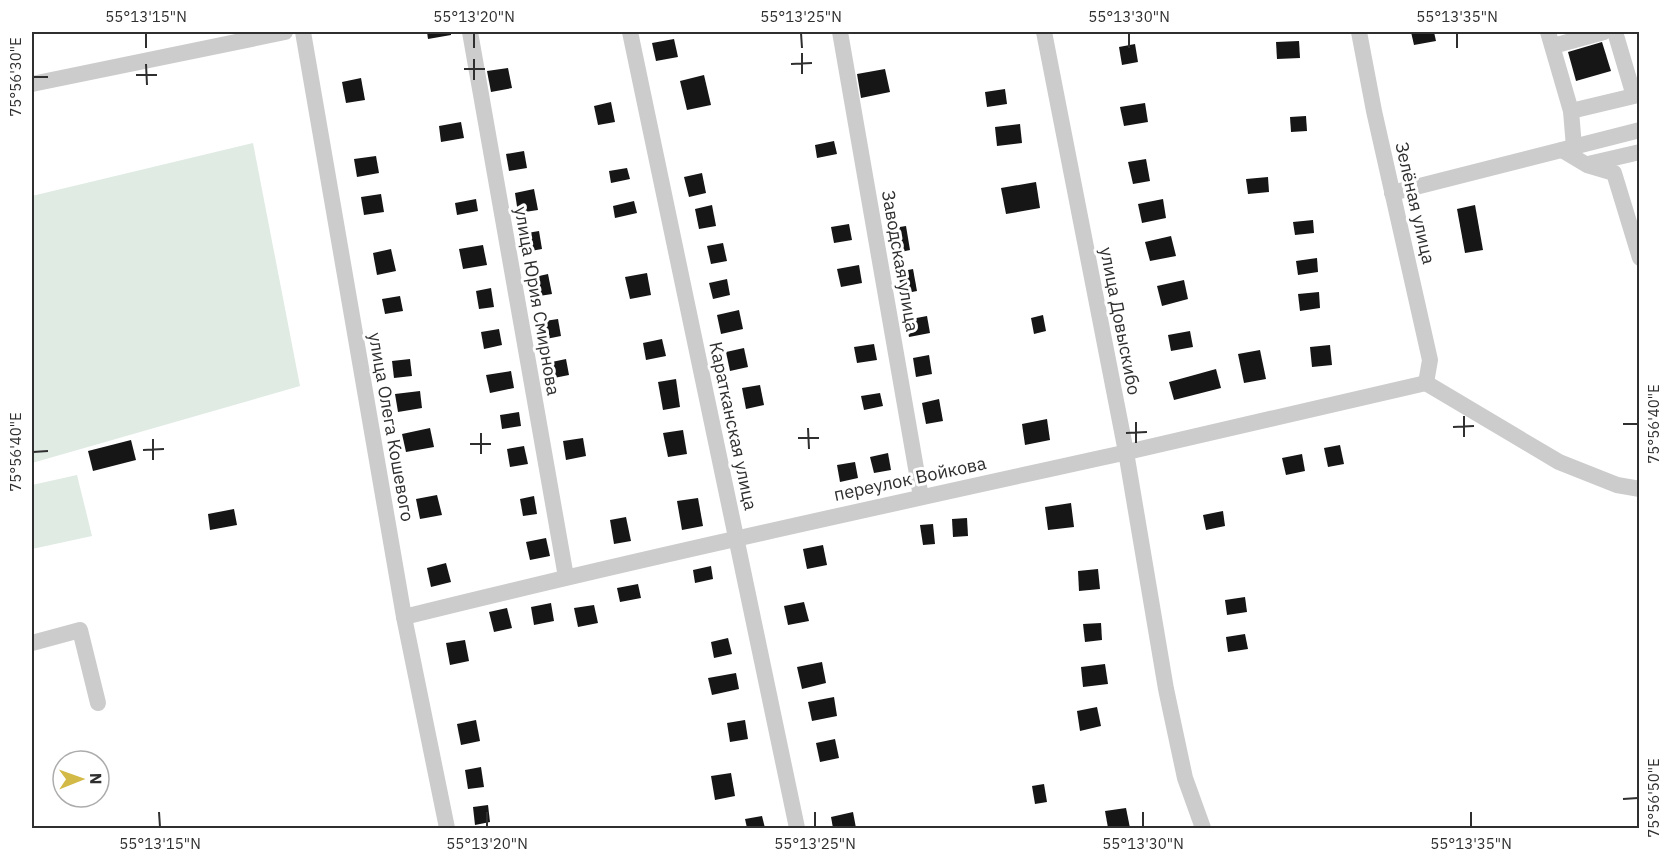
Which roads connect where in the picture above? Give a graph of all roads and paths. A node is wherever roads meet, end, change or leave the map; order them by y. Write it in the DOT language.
graph roads {
  1 [pos="285,32"];
  2 [pos="303,32"];
  3 [pos="470,32"];
  4 [pos="630,32"];
  5 [pos="840,32"];
  6 [pos="1044,32"];
  7 [pos="1359,32"];
  8 [pos="1604,32"];
  9 [pos="1616,32"];
  10 [pos="1551,39"];
  11 [pos="32,84"];
  12 [pos="1571,111"];
  13 [pos="1640,130"];
  14 [pos="1568,148"];
  15 [pos="1640,152"];
  16 [pos="1587,165"];
  17 [pos="1392,193"];
  18 [pos="1634,216"];
  19 [pos="1640,258"];
  20 [pos="1426,383"];
  21 [pos="1126,452"];
  22 [pos="1640,489"];
  23 [pos="921,497"];
  24 [pos="737,538"];
  25 [pos="566,577"];
  26 [pos="404,617"];
  27 [pos="32,643"];
  28 [pos="98,703"];
  29 [pos="447,828"];
  30 [pos="797,828"];
  31 [pos="1203,828"];
  1 -- 11 [label="street"];
  2 -- 26 [label="street, улица Олега Кошевого"];
  3 -- 25 [label="street, улица Юрия Смирнова"];
  4 -- 24 [label="street, Каратканская улица"];
  5 -- 23 [label="street, Заводская улица"];
  6 -- 21 [label="street, улица Довыскибо"];
  7 -- 17 [label="street, Зелёная улица"];
  8 -- 10 [label="street"];
  9 -- 12 [label="street"];
  10 -- 12 [label="street"];
  12 -- 14 [label="street"];
  13 -- 14 [label="street"];
  14 -- 16 [label="street"];
  14 -- 17 [label="street"];
  15 -- 16 [label="street"];
  16 -- 18 [label="street"];
  17 -- 20 [label="street, Зелёная улица"];
  18 -- 19 [label="street"];
  20 -- 21 [label="street, переулок Войкова"];
  20 -- 22 [label="street"];
  21 -- 23 [label="street, переулок Войкова"];
  21 -- 31 [label="street, улица Довыскибо"];
  23 -- 24 [label="street, переулок Войкова"];
  24 -- 25 [label="street, переулок Войкова"];
  24 -- 30 [label="street, Каратканская улица"];
  25 -- 26 [label="street, переулок Войкова"];
  26 -- 29 [label="street, улица Олега Кошевого"];
  27 -- 28 [label="street"];
}
